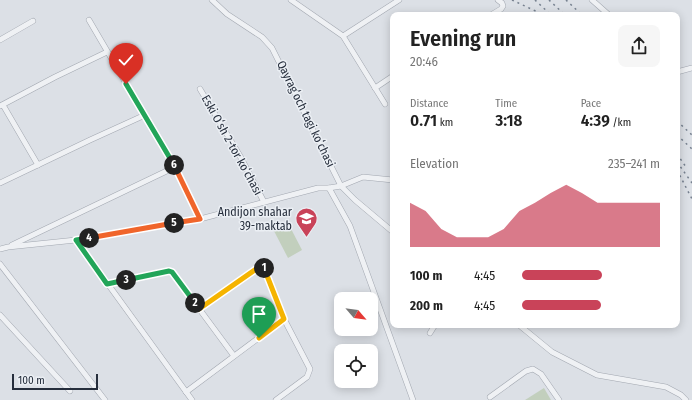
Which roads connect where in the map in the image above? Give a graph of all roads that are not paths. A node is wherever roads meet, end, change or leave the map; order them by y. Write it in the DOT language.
graph roads {
  1 [pos="213,0"];
  2 [pos="290,0"];
  3 [pos="399,0"];
  4 [pos="498,0"];
  5 [pos="592,0"];
  6 [pos="496,12"];
  7 [pos="606,12"];
  8 [pos="89,20"];
  9 [pos="33,21"];
  10 [pos="344,36"];
  11 [pos="0,40"];
  12 [pos="107,52"];
  13 [pos="680,68"];
  14 [pos="692,68"];
  15 [pos="684,70"];
  16 [pos="680,71"];
  17 [pos="390,78"];
  18 [pos="375,88"];
  19 [pos="200,89"];
  20 [pos="385,104"];
  21 [pos="1,106"];
  22 [pos="145,116"];
  23 [pos="38,165"];
  24 [pos="175,167"];
  25 [pos="390,180"];
  26 [pos="0,183"];
  27 [pos="341,186"];
  28 [pos="329,188"];
  29 [pos="264,202"];
  30 [pos="200,219"];
  31 [pos="390,229"];
  32 [pos="76,240"];
  33 [pos="8,247"];
  34 [pos="0,249"];
  35 [pos="0,264"];
  36 [pos="107,284"];
  37 [pos="199,309"];
  38 [pos="0,315"];
  39 [pos="284,319"];
  40 [pos="433,328"];
  41 [pos="523,328"];
  42 [pos="430,333"];
  43 [pos="234,356"];
  44 [pos="70,391"];
  45 [pos="186,392"];
  46 [pos="490,397"];
  47 [pos="105,400"];
  48 [pos="192,400"];
  49 [pos="276,400"];
  50 [pos="413,400"];
  51 [pos="559,400"];
  52 [pos="686,400"];
  1 -- 27 [label="street, Qayragʻoch tagi koʻchasi"];
  2 -- 10 [label="street"];
  3 -- 10 [label="street"];
  4 -- 6 [label="street"];
  5 -- 7 [label="street"];
  8 -- 12 [label="street"];
  9 -- 11 [label="street"];
  10 -- 18 [label="street"];
  12 -- 21 [label="street"];
  12 -- 22 [label="street"];
  13 -- 15 [label="street"];
  14 -- 15 [label="street"];
  15 -- 16 [label="street"];
  17 -- 18 [label="street"];
  18 -- 20 [label="street"];
  19 -- 29 [label="street, Eski Oʻsh 2-tor koʻchasi"];
  21 -- 23 [label="street"];
  22 -- 23 [label="street"];
  22 -- 24 [label="street"];
  23 -- 26 [label="street"];
  24 -- 30 [label="street"];
  24 -- 33 [label="street"];
  25 -- 27 [label="street"];
  27 -- 28 [label="street"];
  27 -- 31 [label="street, Qayragʻoch tagi koʻchasi"];
  28 -- 29 [label="street"];
  28 -- 50 [label="street"];
  29 -- 30 [label="street"];
  30 -- 32 [label="street"];
  32 -- 33 [label="street"];
  32 -- 36 [label="street"];
  33 -- 34 [label="street"];
  35 -- 47 [label="street"];
  36 -- 37 [label="street"];
  36 -- 45 [label="street"];
  37 -- 39 [label="street"];
  37 -- 43 [label="street"];
  38 -- 44 [label="street"];
  39 -- 43 [label="street"];
  39 -- 49 [label="street"];
  40 -- 42 [label="street"];
  41 -- 52 [label="street"];
  43 -- 45 [label="street"];
  45 -- 48 [label="street"];
  46 -- 51 [label="street"];
}
